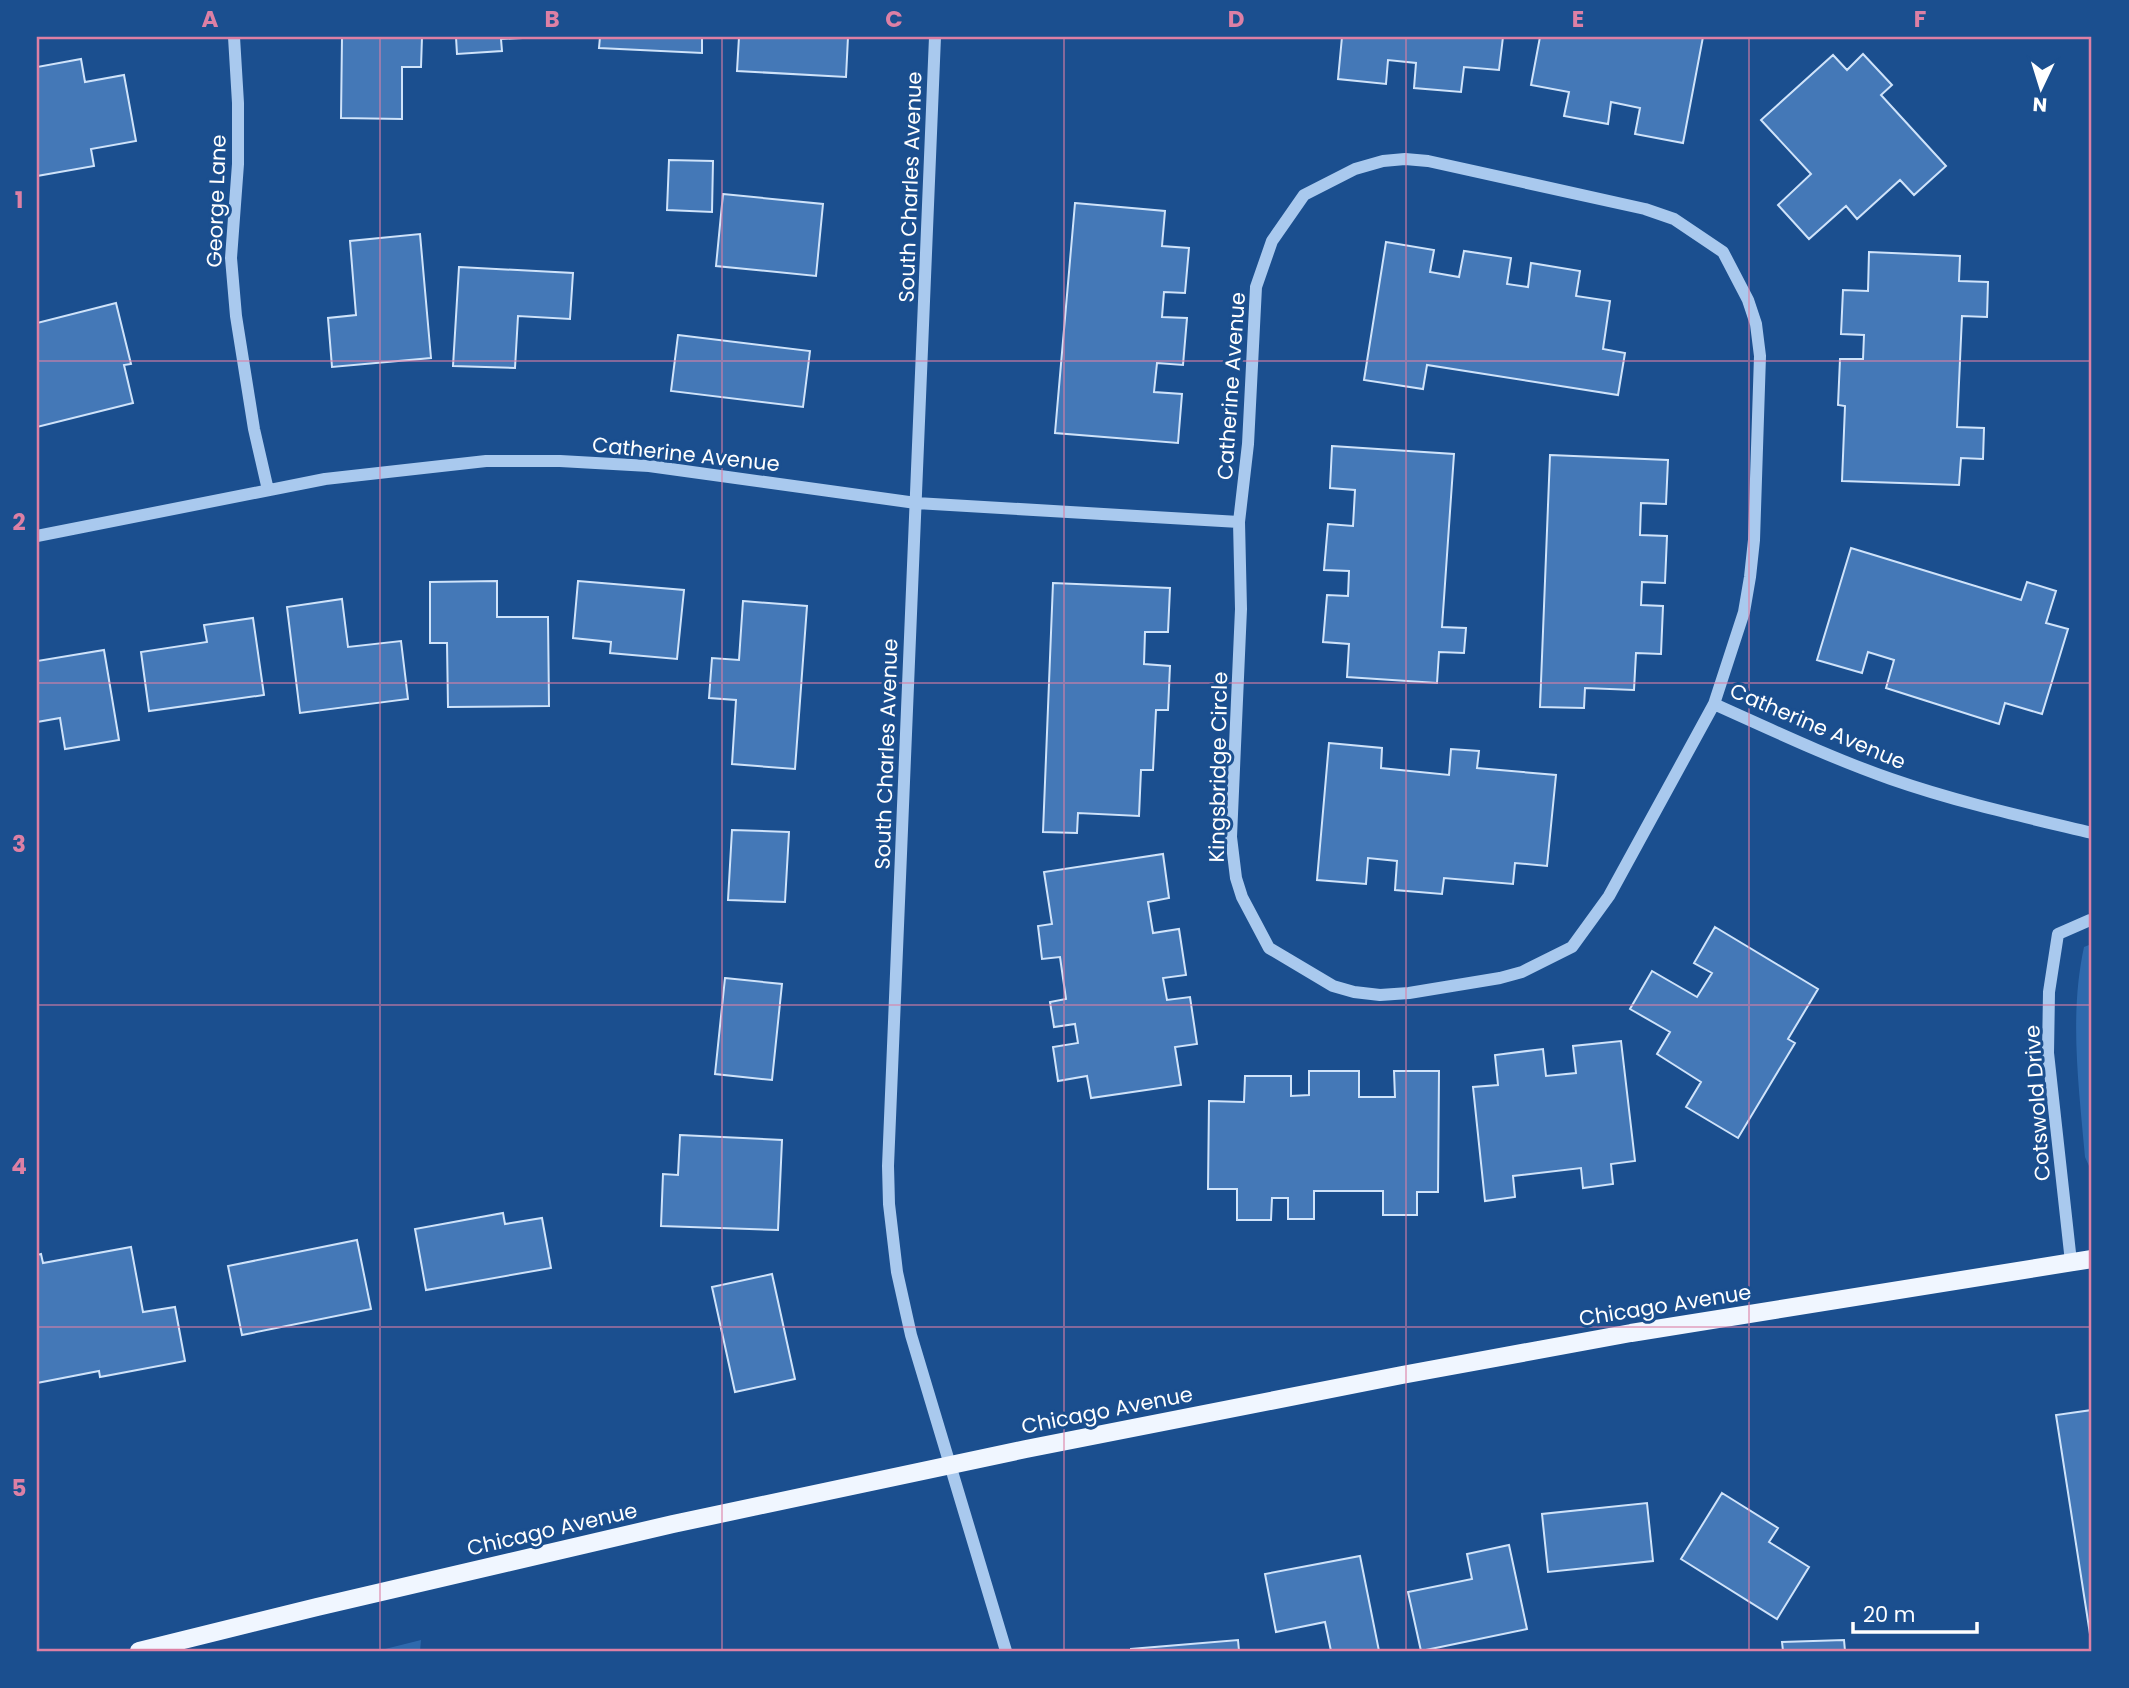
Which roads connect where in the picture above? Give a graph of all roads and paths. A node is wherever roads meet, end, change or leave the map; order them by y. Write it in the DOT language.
graph roads {
  1 [pos="234,37"];
  2 [pos="935,37"];
  3 [pos="268,490"];
  4 [pos="916,502"];
  5 [pos="1239,522"];
  6 [pos="37,536"];
  7 [pos="1714,704"];
  8 [pos="2092,833"];
  9 [pos="2091,916"];
  10 [pos="2092,1259"];
  11 [pos="2071,1262"];
  12 [pos="951,1464"];
  13 [pos="139,1651"];
  14 [pos="1006,1651"];
  1 -- 3 [label="street, George Lane"];
  2 -- 4 [label="street, South Charles Avenue"];
  3 -- 4 [label="street, Catherine Avenue"];
  3 -- 6 [label="street, Catherine Avenue"];
  4 -- 5 [label="street, Catherine Avenue"];
  4 -- 12 [label="street, South Charles Avenue"];
  5 -- 7 [label="street, Kingsbridge Circle"];
  5 -- 7 [label="street, Catherine Avenue"];
  7 -- 8 [label="street, Catherine Avenue"];
  9 -- 11 [label="street, Cotswold Drive"];
  10 -- 11 [label="main road, Chicago Avenue"];
  11 -- 12 [label="main road, Chicago Avenue"];
  12 -- 13 [label="main road, Chicago Avenue"];
  12 -- 14 [label="street, South Charles Avenue"];
}
